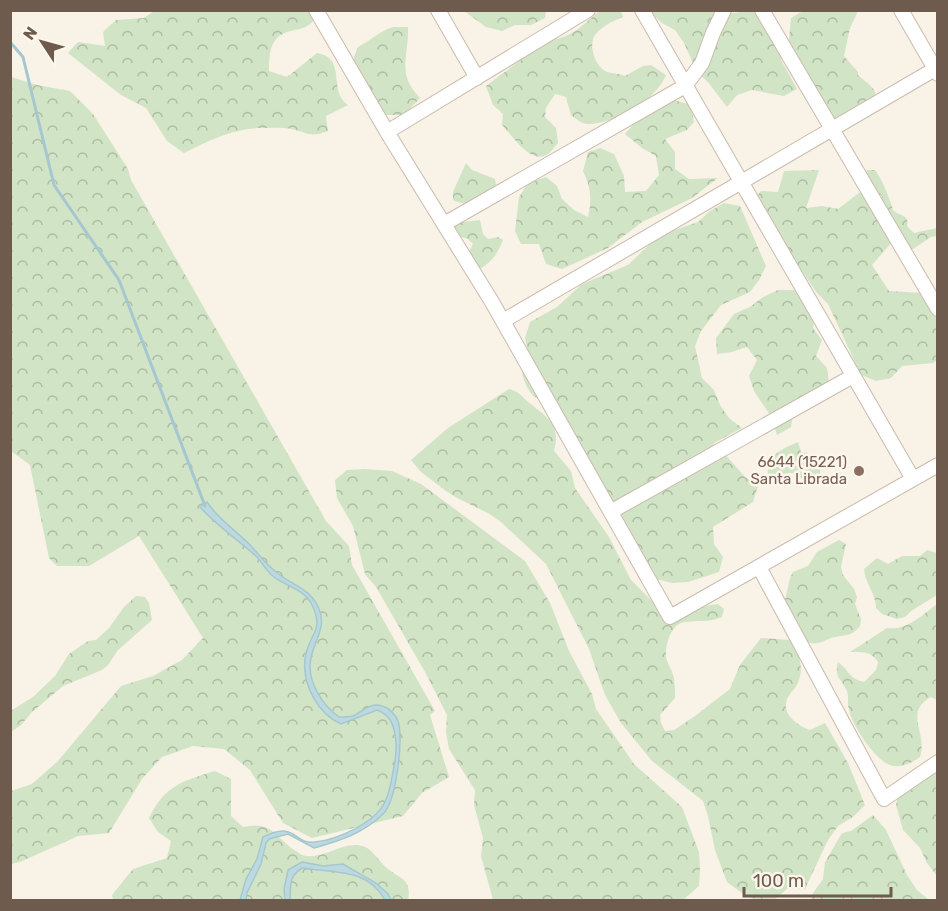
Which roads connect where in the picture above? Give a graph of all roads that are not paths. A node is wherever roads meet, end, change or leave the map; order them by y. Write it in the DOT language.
graph roads {
  1 [pos="316,10"];
  2 [pos="438,10"];
  3 [pos="588,10"];
  4 [pos="642,10"];
  5 [pos="724,10"];
  6 [pos="762,10"];
  7 [pos="901,10"];
  8 [pos="572,15"];
  9 [pos="936,71"];
  10 [pos="477,78"];
  11 [pos="685,86"];
  12 [pos="832,129"];
  13 [pos="387,132"];
  14 [pos="741,182"];
  15 [pos="444,224"];
  16 [pos="938,309"];
  17 [pos="503,321"];
  18 [pos="853,376"];
  19 [pos="938,465"];
  20 [pos="913,479"];
  21 [pos="612,511"];
  22 [pos="759,567"];
  23 [pos="938,762"];
  1 -- 13 [label="street"];
  2 -- 10 [label="street"];
  3 -- 8 [label="street"];
  4 -- 11 [label="street"];
  5 -- 11 [label="street"];
  6 -- 12 [label="street"];
  7 -- 9 [label="street"];
  8 -- 10 [label="street"];
  9 -- 12 [label="street"];
  10 -- 13 [label="street"];
  11 -- 14 [label="street"];
  11 -- 15 [label="street"];
  12 -- 14 [label="street"];
  12 -- 16 [label="street"];
  13 -- 15 [label="street"];
  14 -- 17 [label="street"];
  14 -- 18 [label="street"];
  15 -- 17 [label="street"];
  17 -- 21 [label="street"];
  18 -- 20 [label="street"];
  18 -- 21 [label="street"];
  19 -- 20 [label="street"];
  20 -- 22 [label="street"];
  21 -- 22 [label="street"];
  22 -- 23 [label="street"];
}
